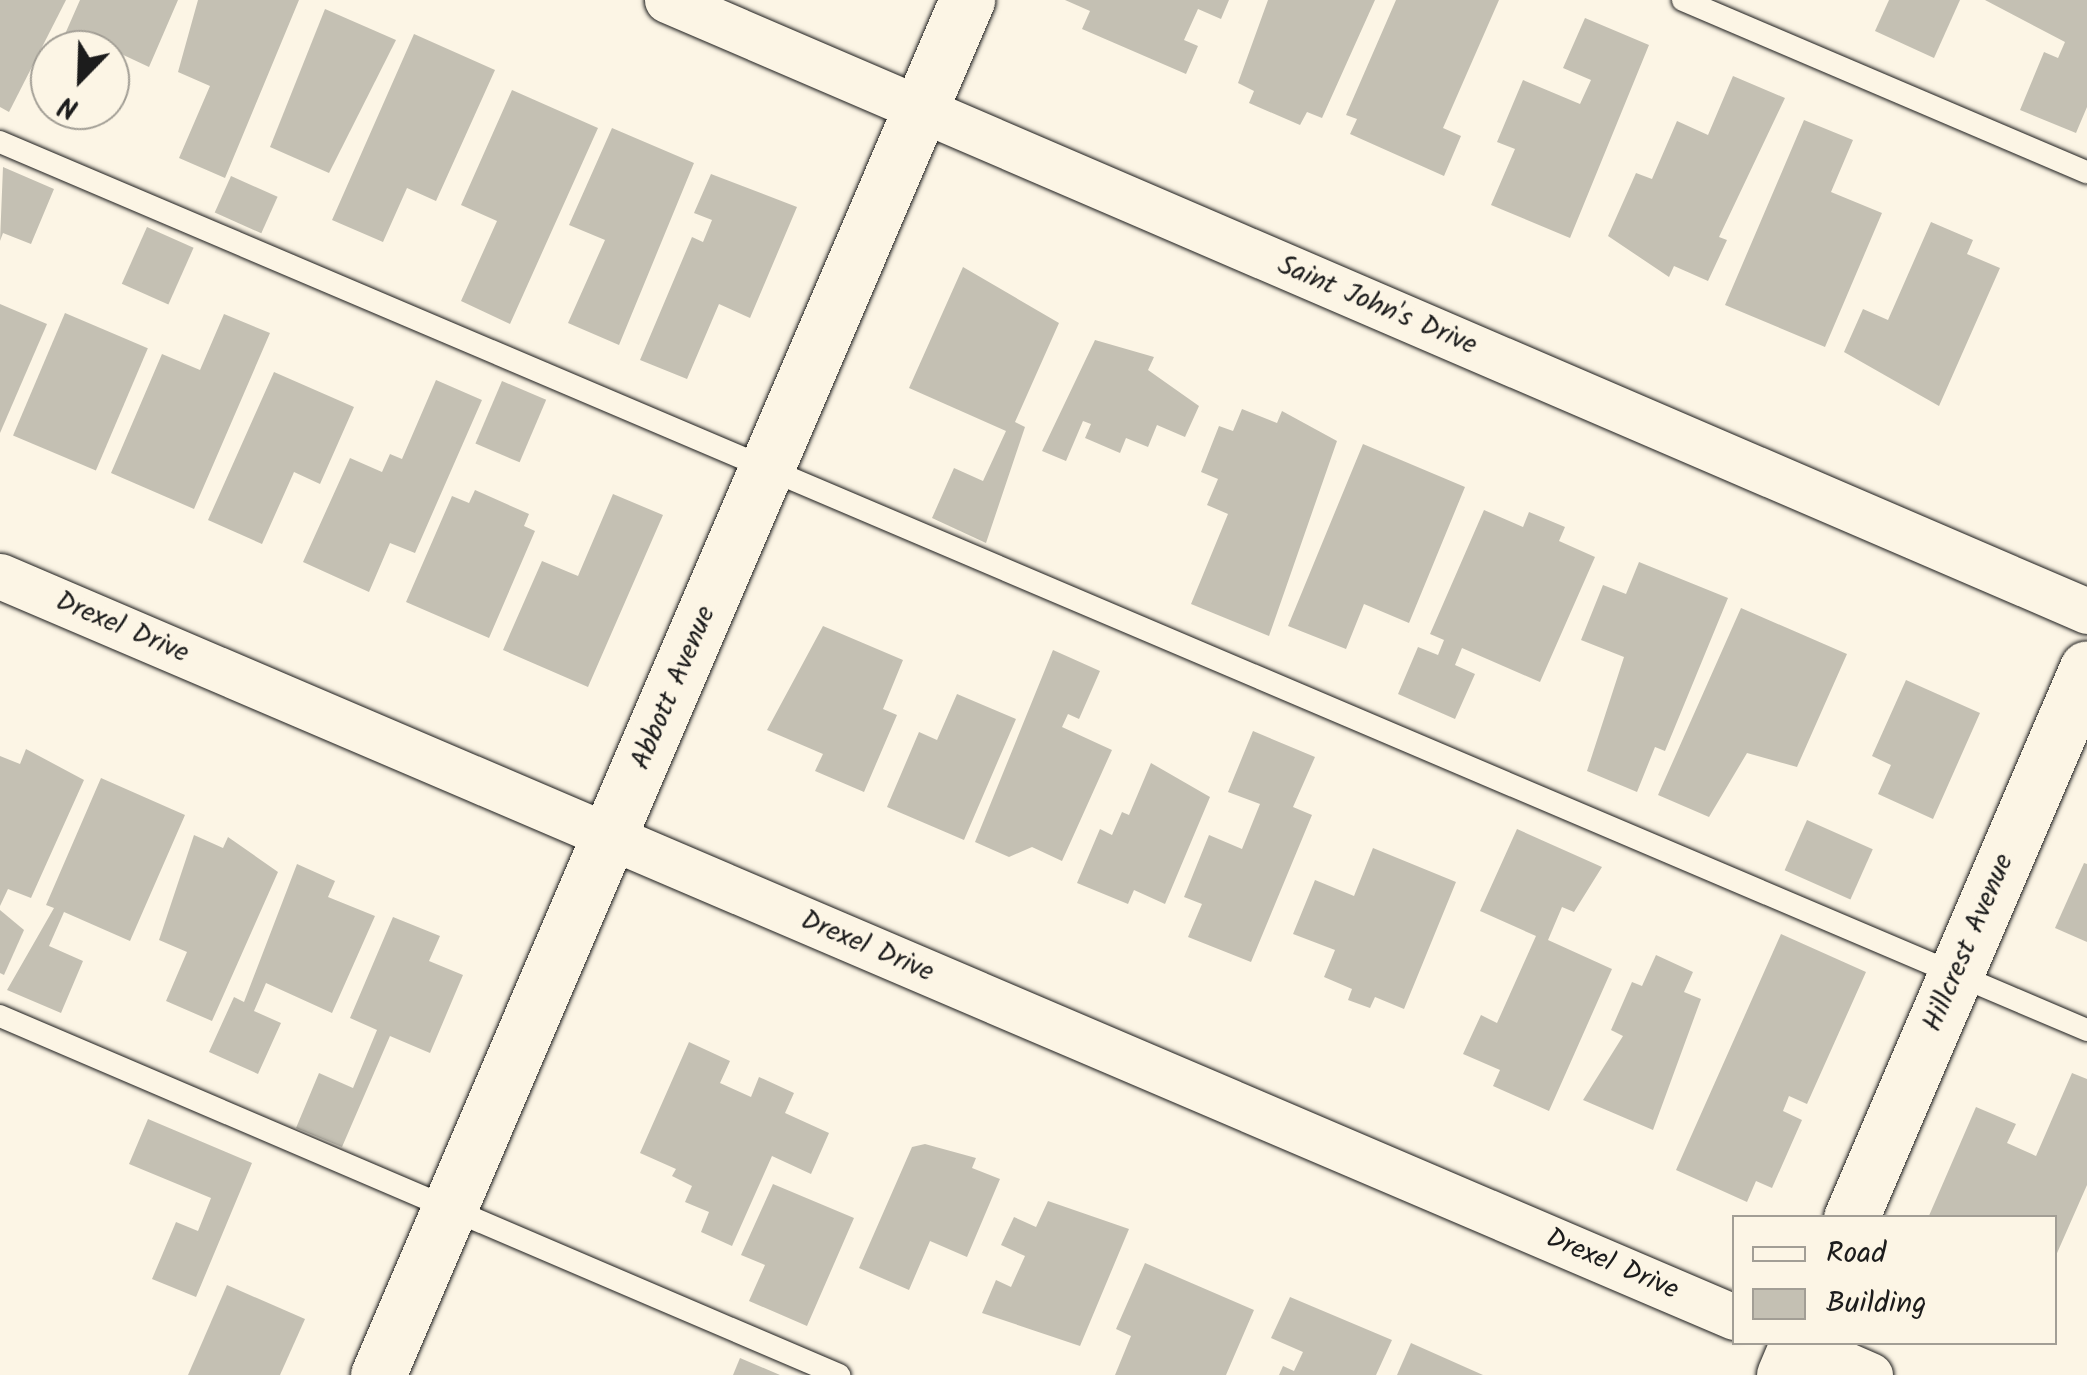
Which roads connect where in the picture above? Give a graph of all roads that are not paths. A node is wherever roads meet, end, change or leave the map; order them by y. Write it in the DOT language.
graph roads {
  1 [pos="667,0"];
  2 [pos="967,0"];
  3 [pos="1683,0"];
  4 [pos="921,110"];
  5 [pos="0,142"];
  6 [pos="2087,172"];
  7 [pos="767,469"];
  8 [pos="0,576"];
  9 [pos="2087,611"];
  10 [pos="2087,668"];
  11 [pos="611,837"];
  12 [pos="1956,974"];
  13 [pos="0,1016"];
  14 [pos="2087,1030"];
  15 [pos="450,1211"];
  16 [pos="1852,1215"];
  17 [pos="1732,1317"];
  18 [pos="1793,1351"];
  19 [pos="378,1375"];
  20 [pos="839,1375"];
  21 [pos="1870,1375"];
  1 -- 4 [label="street, Saint John's Drive"];
  2 -- 4 [label="street, Abbott Avenue"];
  3 -- 6 [label="lane"];
  4 -- 7 [label="street, Abbott Avenue"];
  4 -- 9 [label="street, Saint John's Drive"];
  5 -- 7 [label="lane"];
  7 -- 11 [label="street, Abbott Avenue"];
  7 -- 12 [label="lane"];
  8 -- 11 [label="street, Drexel Drive"];
  10 -- 12 [label="street, Hillcrest Avenue"];
  11 -- 15 [label="street, Abbott Avenue"];
  11 -- 17 [label="street, Drexel Drive"];
  12 -- 14 [label="lane"];
  12 -- 16 [label="street, Hillcrest Avenue"];
  13 -- 15 [label="lane"];
  15 -- 19 [label="street, Abbott Avenue"];
  15 -- 20 [label="lane"];
  18 -- 21 [label="street"];
}
